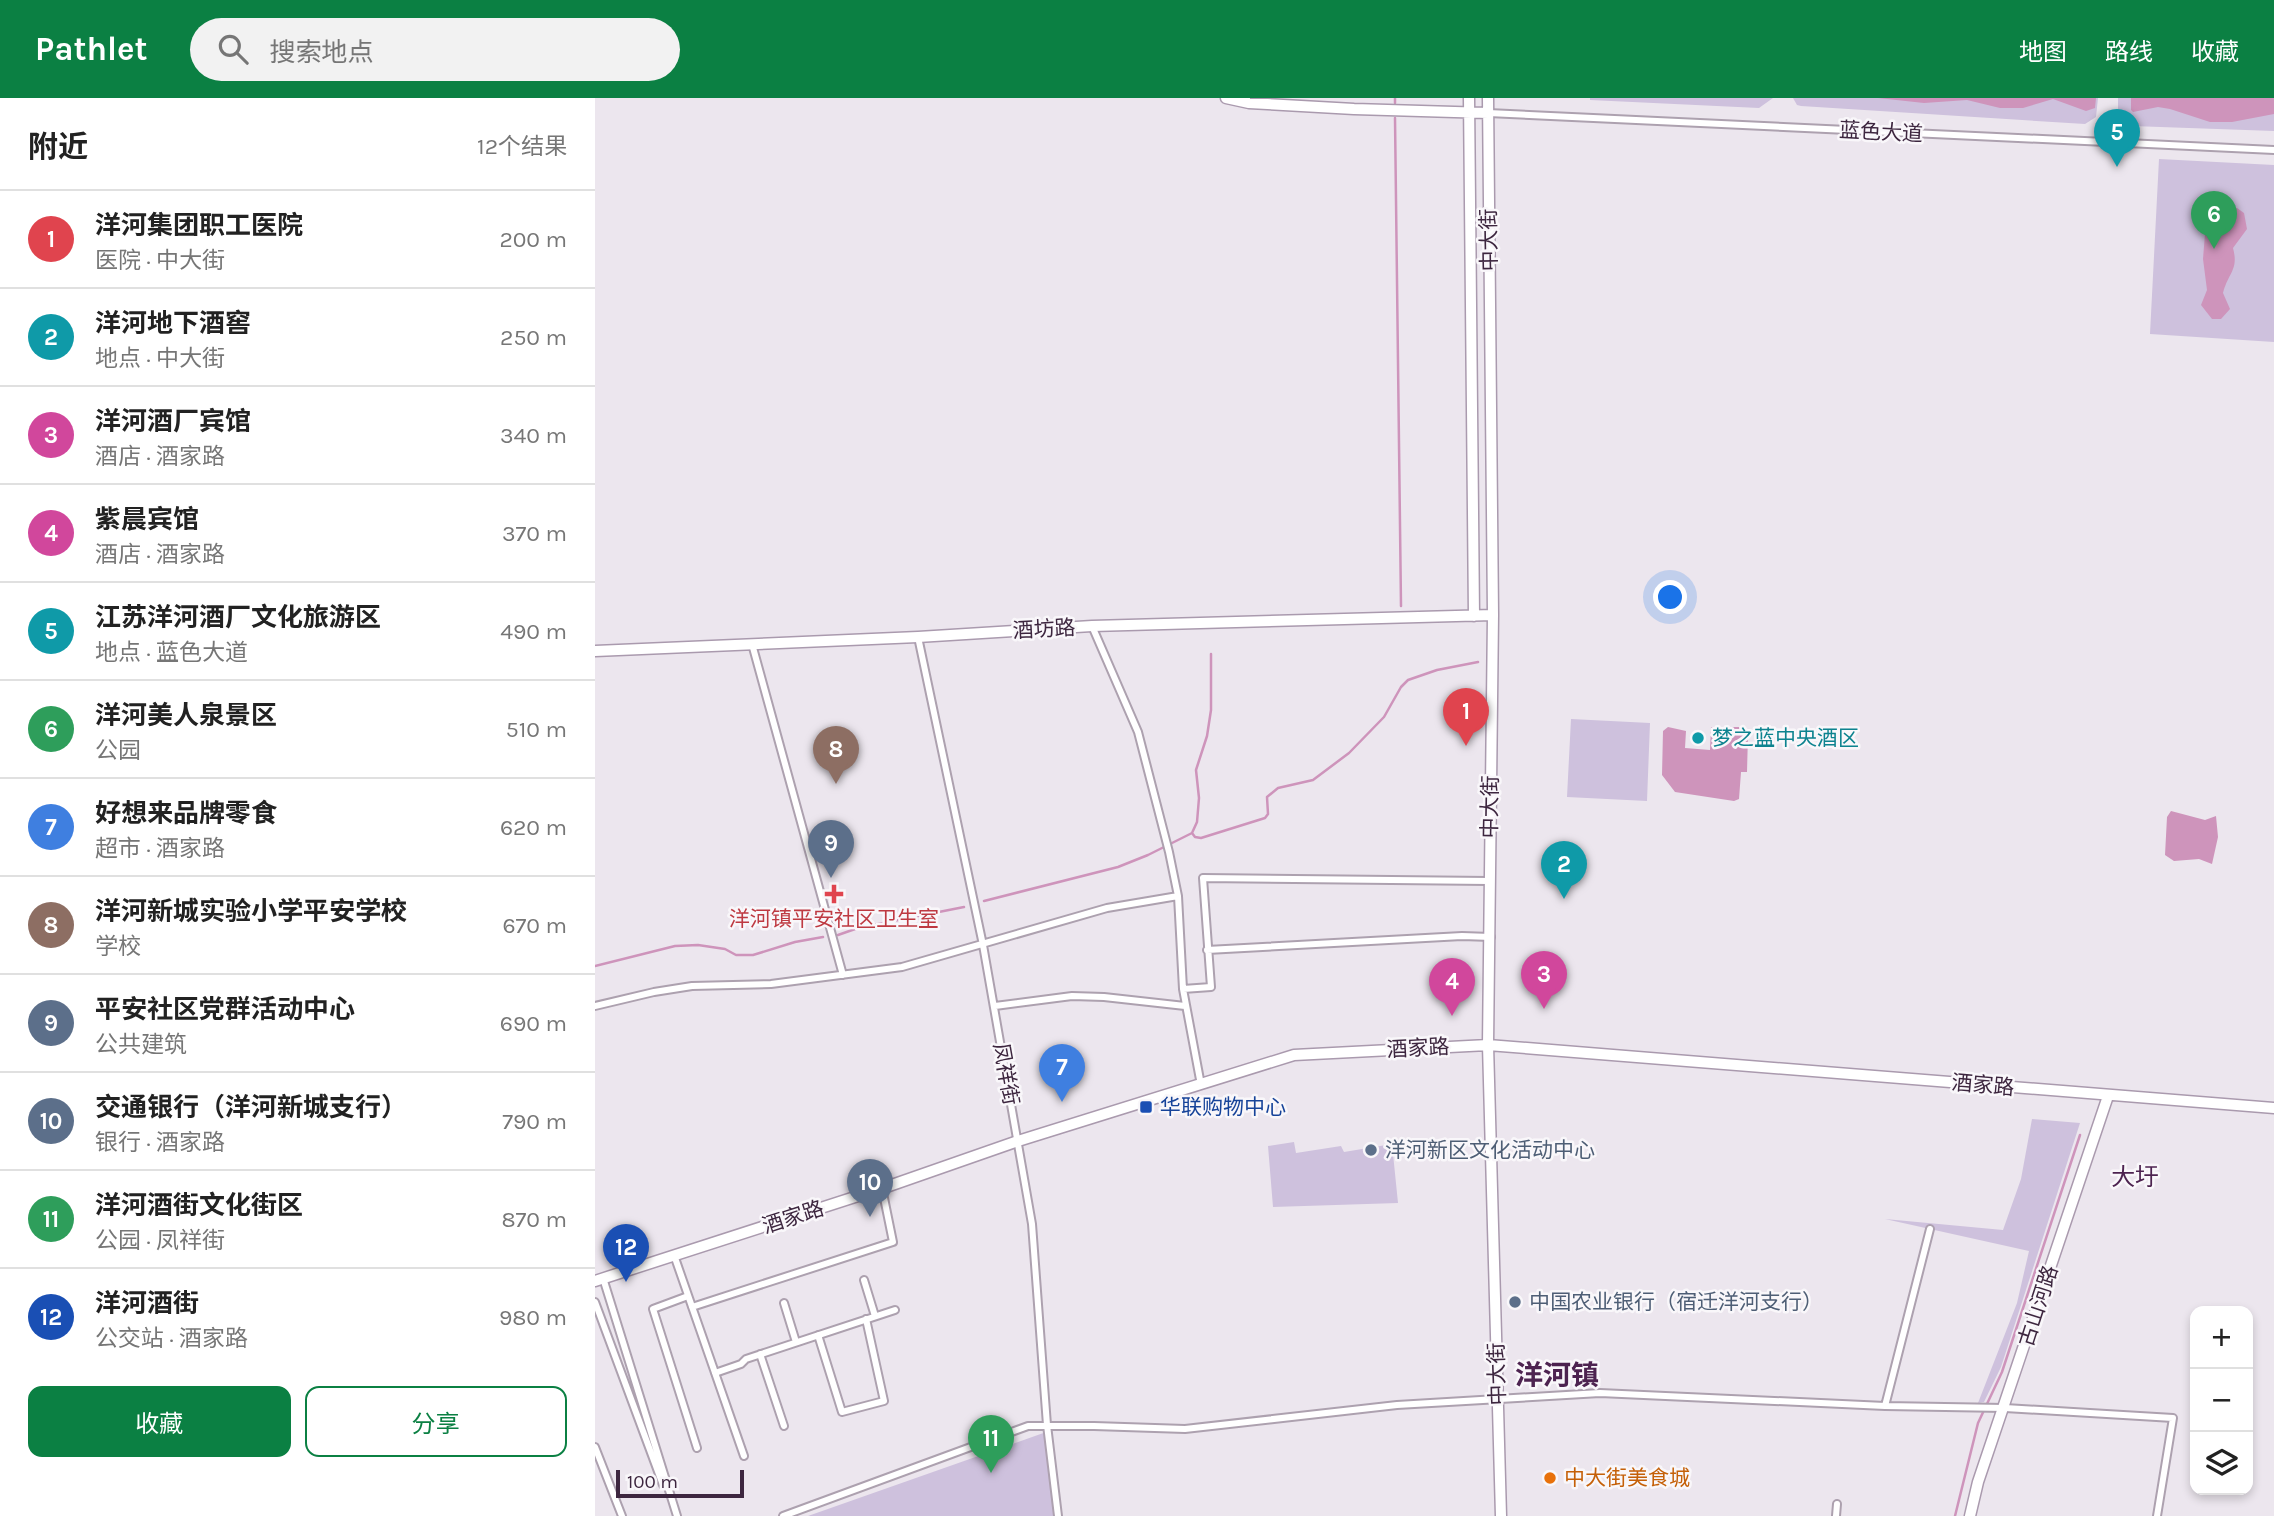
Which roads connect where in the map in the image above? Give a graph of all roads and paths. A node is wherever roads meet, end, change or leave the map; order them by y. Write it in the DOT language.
graph roads {
  1 [pos="1226,98"];
  2 [pos="1469,98"];
  3 [pos="1488,98"];
  4 [pos="1469,112"];
  5 [pos="1488,113"];
  6 [pos="2274,150"];
  7 [pos="1493,615"];
  8 [pos="1474,616"];
  9 [pos="1092,626"];
  10 [pos="918,637"];
  11 [pos="752,644"];
  12 [pos="595,651"];
  13 [pos="1489,881"];
  14 [pos="1178,896"];
  15 [pos="1490,937"];
  16 [pos="983,944"];
  17 [pos="1207,950"];
  18 [pos="843,975"];
  19 [pos="1183,989"];
  20 [pos="595,1006"];
  21 [pos="995,1006"];
  22 [pos="1185,1006"];
  23 [pos="1488,1045"];
  24 [pos="1201,1085"];
  25 [pos="2109,1096"];
  26 [pos="2274,1108"];
  27 [pos="1018,1141"];
  28 [pos="882,1188"];
  29 [pos="1930,1229"];
  30 [pos="674,1255"];
  31 [pos="599,1279"];
  32 [pos="864,1280"];
  33 [pos="688,1296"];
  34 [pos="595,1302"];
  35 [pos="784,1303"];
  36 [pos="692,1307"];
  37 [pos="895,1310"];
  38 [pos="875,1316"];
  39 [pos="866,1319"];
  40 [pos="818,1335"];
  41 [pos="796,1342"];
  42 [pos="760,1354"];
  43 [pos="715,1373"];
  44 [pos="1497,1398"];
  45 [pos="1885,1406"];
  46 [pos="2000,1408"];
  47 [pos="1047,1425"];
  48 [pos="784,1426"];
  49 [pos="595,1447"];
  50 [pos="697,1448"];
  51 [pos="744,1456"];
  52 [pos="1837,1504"];
  53 [pos="622,1516"];
  54 [pos="676,1516"];
  55 [pos="783,1516"];
  56 [pos="1058,1516"];
  57 [pos="1501,1516"];
  58 [pos="1836,1516"];
  59 [pos="1970,1516"];
  60 [pos="2157,1516"];
  1 -- 4 [label="street"];
  2 -- 4 [label="street, 中大街"];
  3 -- 5 [label="street, 中大街"];
  4 -- 5 [label="street"];
  4 -- 8 [label="street, 中大街"];
  5 -- 6 [label="street, 蓝色大道"];
  5 -- 7 [label="street, 中大街"];
  7 -- 8 [label="street, 酒坊路"];
  7 -- 13 [label="street, 中大街"];
  8 -- 9 [label="street, 酒坊路"];
  9 -- 10 [label="street, 酒坊路"];
  9 -- 14 [label="street"];
  10 -- 11 [label="street, 酒坊路"];
  10 -- 16 [label="street, 凤祥街"];
  11 -- 12 [label="street, 酒坊路"];
  11 -- 18 [label="street"];
  13 -- 15 [label="street, 中大街"];
  13 -- 17 [label="street"];
  14 -- 16 [label="street"];
  14 -- 19 [label="street"];
  15 -- 17 [label="street"];
  15 -- 23 [label="street, 中大街"];
  16 -- 18 [label="street"];
  16 -- 21 [label="street, 凤祥街"];
  17 -- 19 [label="street"];
  18 -- 20 [label="street"];
  19 -- 22 [label="street"];
  21 -- 22 [label="street"];
  21 -- 27 [label="street, 凤祥街"];
  22 -- 24 [label="street"];
  23 -- 24 [label="street, 酒家路"];
  23 -- 25 [label="street, 酒家路"];
  23 -- 44 [label="street, 中大街"];
  24 -- 27 [label="street, 酒家路"];
  25 -- 26 [label="street, 酒家路"];
  25 -- 46 [label="street, 古山河路"];
  27 -- 28 [label="street, 酒家路"];
  27 -- 47 [label="street, 凤祥街"];
  28 -- 30 [label="street, 酒家路"];
  28 -- 36 [label="street"];
  29 -- 45 [label="street"];
  30 -- 31 [label="street, 酒家路"];
  30 -- 33 [label="street"];
  31 -- 54 [label="street"];
  32 -- 38 [label="street"];
  33 -- 36 [label="street"];
  33 -- 50 [label="street"];
  34 -- 54 [label="street"];
  35 -- 41 [label="street"];
  36 -- 43 [label="street"];
  37 -- 38 [label="street"];
  38 -- 39 [label="street"];
  39 -- 40 [label="street"];
  39 -- 40 [label="street"];
  40 -- 41 [label="street"];
  41 -- 42 [label="street"];
  42 -- 43 [label="street"];
  42 -- 48 [label="street"];
  43 -- 51 [label="street"];
  44 -- 45 [label="street"];
  44 -- 47 [label="street"];
  44 -- 57 [label="street, 中大街"];
  45 -- 46 [label="street"];
  46 -- 59 [label="street, 古山河路"];
  46 -- 60 [label="street"];
  47 -- 55 [label="street"];
  47 -- 56 [label="street, 凤祥街"];
  49 -- 53 [label="street"];
  52 -- 58 [label="street"];
}
